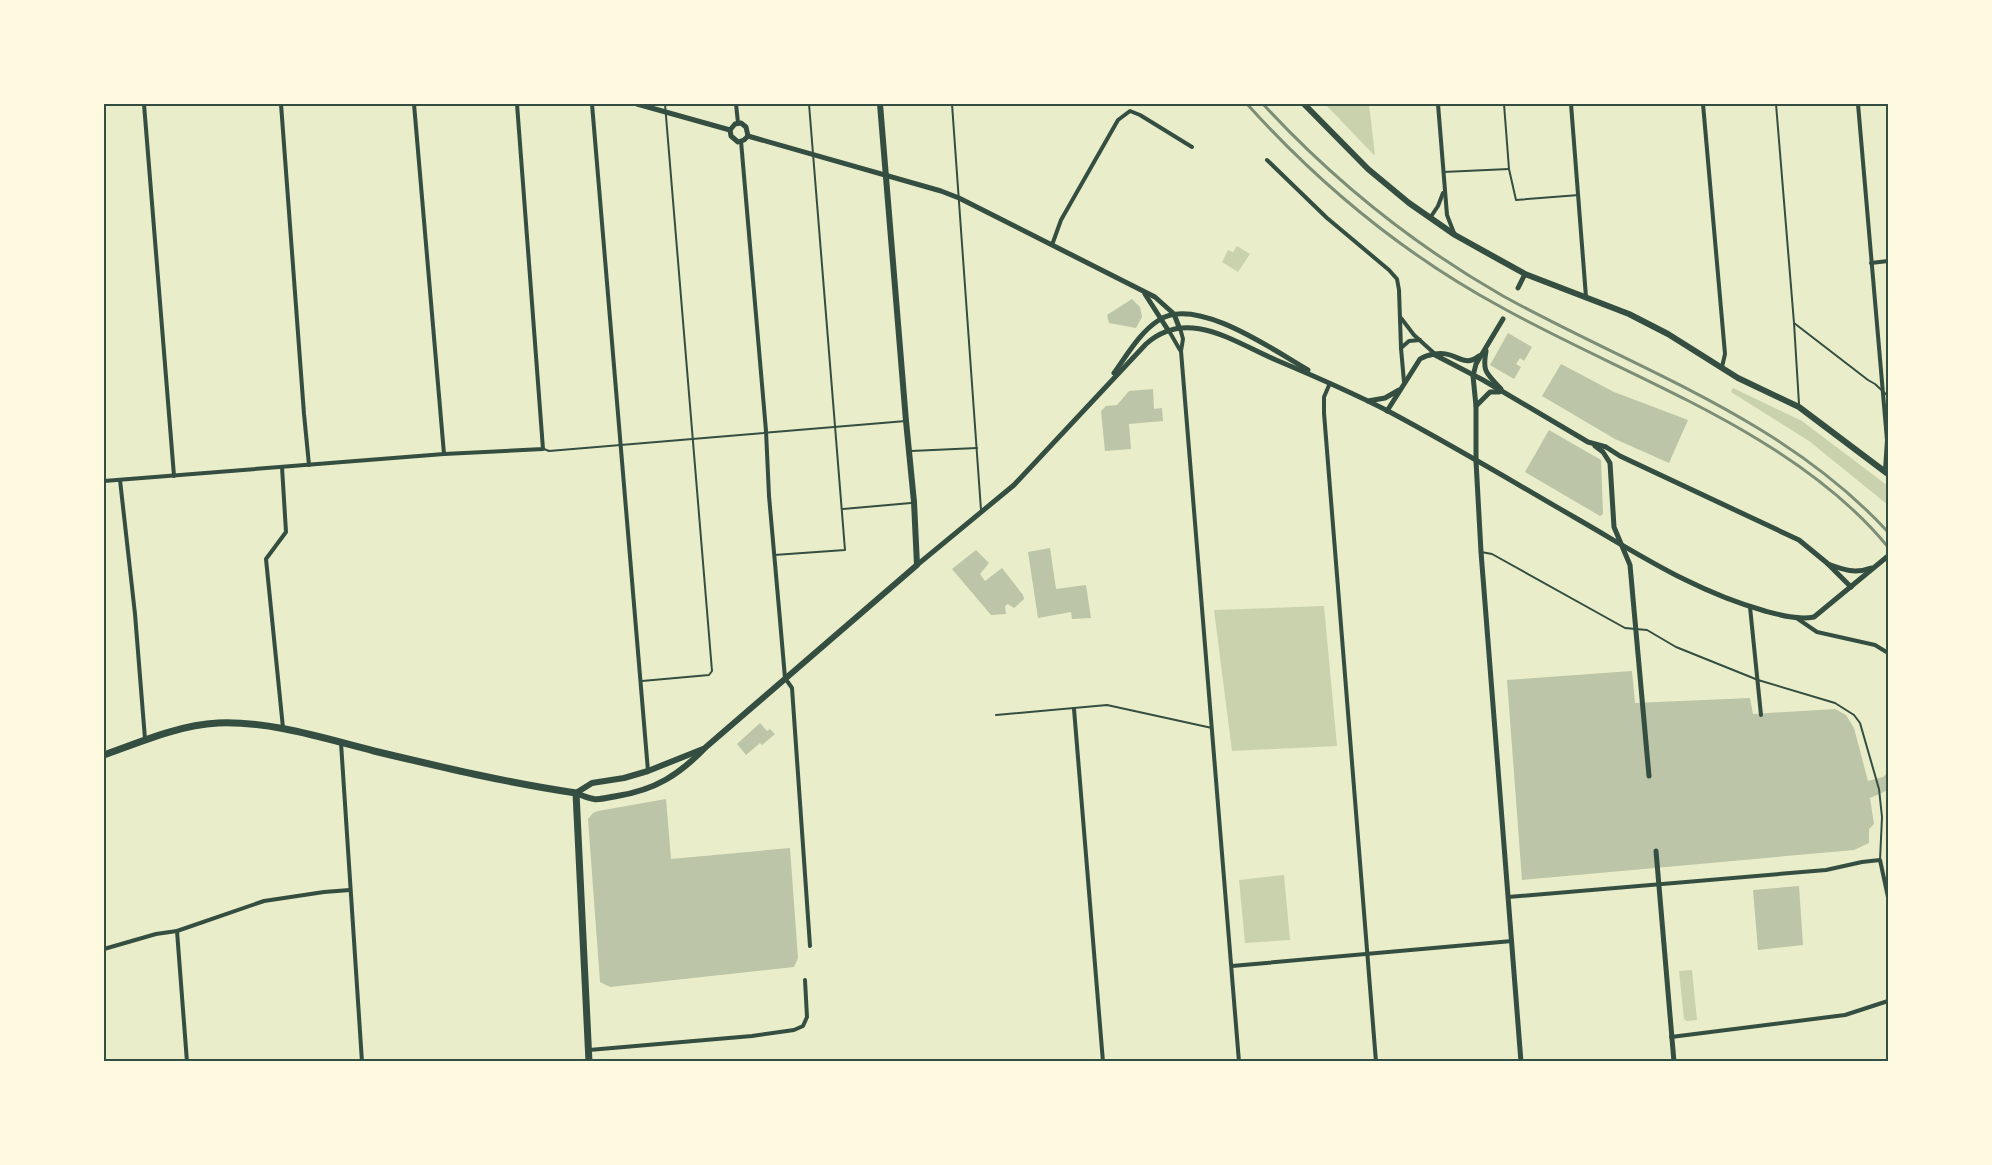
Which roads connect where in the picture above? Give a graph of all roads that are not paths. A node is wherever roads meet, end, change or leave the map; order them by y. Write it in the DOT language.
graph roads {
  1 [pos="144,104"];
  2 [pos="281,104"];
  3 [pos="414,104"];
  4 [pos="517,104"];
  5 [pos="592,104"];
  6 [pos="637,104"];
  7 [pos="664,104"];
  8 [pos="736,104"];
  9 [pos="809,104"];
  10 [pos="880,104"];
  11 [pos="952,104"];
  12 [pos="1304,104"];
  13 [pos="1438,104"];
  14 [pos="1504,104"];
  15 [pos="1571,104"];
  16 [pos="1703,104"];
  17 [pos="1776,104"];
  18 [pos="1858,104"];
  19 [pos="665,112"];
  20 [pos="738,123"];
  21 [pos="730,130"];
  22 [pos="748,135"];
  23 [pos="741,141"];
  24 [pos="1192,147"];
  25 [pos="813,154"];
  26 [pos="1267,160"];
  27 [pos="1509,169"];
  28 [pos="1443,172"];
  29 [pos="886,176"];
  30 [pos="1444,189"];
  31 [pos="1579,195"];
  32 [pos="959,198"];
  33 [pos="1430,218"];
  34 [pos="1455,235"];
  35 [pos="1052,245"];
  36 [pos="1888,261"];
  37 [pos="1871,263"];
  38 [pos="1526,274"];
  39 [pos="1518,288"];
  40 [pos="1143,291"];
  41 [pos="1587,298"];
  42 [pos="1174,314"];
  43 [pos="1401,317"];
  44 [pos="1161,318"];
  45 [pos="1503,319"];
  46 [pos="1794,323"];
  47 [pos="1179,327"];
  48 [pos="1168,330"];
  49 [pos="1420,340"];
  50 [pos="1401,348"];
  51 [pos="1486,350"];
  52 [pos="1181,351"];
  53 [pos="1435,355"];
  54 [pos="1722,368"];
  55 [pos="1473,376"];
  56 [pos="1330,382"];
  57 [pos="1404,382"];
  58 [pos="1400,390"];
  59 [pos="1101,392"];
  60 [pos="1883,393"];
  61 [pos="1508,395"];
  62 [pos="1888,396"];
  63 [pos="1367,401"];
  64 [pos="1476,406"];
  65 [pos="1799,407"];
  66 [pos="1387,411"];
  67 [pos="906,421"];
  68 [pos="836,427"];
  69 [pos="766,431"];
  70 [pos="692,438"];
  71 [pos="1588,442"];
  72 [pos="620,446"];
  73 [pos="977,448"];
  74 [pos="543,449"];
  75 [pos="909,451"];
  76 [pos="444,454"];
  77 [pos="1476,461"];
  78 [pos="309,465"];
  79 [pos="282,466"];
  80 [pos="1887,472"];
  81 [pos="174,476"];
  82 [pos="120,480"];
  83 [pos="104,482"];
  84 [pos="914,502"];
  85 [pos="843,509"];
  86 [pos="982,513"];
  87 [pos="1623,547"];
  88 [pos="1481,552"];
  89 [pos="774,555"];
  90 [pos="1888,556"];
  91 [pos="1827,563"];
  92 [pos="917,565"];
  93 [pos="1878,565"];
  94 [pos="1851,587"];
  95 [pos="1750,607"];
  96 [pos="1796,617"];
  97 [pos="1635,629"];
  98 [pos="1888,652"];
  99 [pos="785,678"];
  100 [pos="1758,680"];
  101 [pos="641,681"];
  102 [pos="1074,709"];
  103 [pos="996,715"];
  104 [pos="1761,715"];
  105 [pos="1212,728"];
  106 [pos="283,729"];
  107 [pos="145,740"];
  108 [pos="341,743"];
  109 [pos="706,747"];
  110 [pos="104,755"];
  111 [pos="648,771"];
  112 [pos="1649,776"];
  113 [pos="576,793"];
  114 [pos="1656,851"];
  115 [pos="1880,860"];
  116 [pos="1659,885"];
  117 [pos="350,890"];
  118 [pos="1508,897"];
  119 [pos="1888,897"];
  120 [pos="177,931"];
  121 [pos="1512,941"];
  122 [pos="810,946"];
  123 [pos="104,949"];
  124 [pos="1368,955"];
  125 [pos="1232,966"];
  126 [pos="805,980"];
  127 [pos="1888,1001"];
  128 [pos="1671,1037"];
  129 [pos="588,1050"];
  130 [pos="187,1062"];
  131 [pos="362,1062"];
  132 [pos="589,1062"];
  133 [pos="1103,1062"];
  134 [pos="1239,1062"];
  135 [pos="1376,1062"];
  136 [pos="1521,1062"];
  137 [pos="1674,1062"];
  1 -- 81 [label="street"];
  2 -- 78 [label="street"];
  3 -- 76 [label="street"];
  4 -- 74 [label="street"];
  5 -- 72 [label="street"];
  6 -- 19 [label="street"];
  7 -- 19 [label="lane"];
  8 -- 20 [label="street"];
  9 -- 25 [label="lane"];
  10 -- 29 [label="main road"];
  11 -- 32 [label="lane"];
  12 -- 33 [label="main road"];
  13 -- 28 [label="street"];
  14 -- 27 [label="lane"];
  15 -- 31 [label="street"];
  16 -- 54 [label="street"];
  17 -- 46 [label="lane"];
  18 -- 37 [label="street"];
  19 -- 21 [label="street"];
  19 -- 70 [label="lane"];
  20 -- 21 [label="street"];
  20 -- 22 [label="street"];
  21 -- 23 [label="street"];
  22 -- 23 [label="street"];
  22 -- 25 [label="street"];
  23 -- 69 [label="street"];
  24 -- 35 [label="street"];
  25 -- 29 [label="street"];
  25 -- 68 [label="lane"];
  26 -- 43 [label="street"];
  27 -- 28 [label="lane"];
  27 -- 31 [label="lane"];
  28 -- 30 [label="street"];
  29 -- 32 [label="street"];
  29 -- 67 [label="main road"];
  30 -- 33 [label="street"];
  30 -- 34 [label="street"];
  31 -- 41 [label="street"];
  32 -- 35 [label="street"];
  32 -- 73 [label="lane"];
  33 -- 34 [label="main road"];
  34 -- 38 [label="main road"];
  35 -- 40 [label="street"];
  36 -- 37 [label="street"];
  37 -- 60 [label="street"];
  38 -- 39 [label="street"];
  38 -- 41 [label="main road"];
  40 -- 42 [label="street"];
  40 -- 44 [label="street"];
  41 -- 54 [label="main road"];
  42 -- 44 [label="street"];
  42 -- 47 [label="street"];
  42 -- 56 [label="street"];
  43 -- 49 [label="street"];
  43 -- 50 [label="street"];
  44 -- 48 [label="street"];
  44 -- 59 [label="street"];
  45 -- 51 [label="street"];
  46 -- 60 [label="lane"];
  46 -- 65 [label="lane"];
  47 -- 48 [label="street"];
  47 -- 52 [label="street"];
  47 -- 56 [label="street"];
  48 -- 52 [label="street"];
  48 -- 59 [label="street"];
  49 -- 50 [label="street"];
  49 -- 53 [label="street"];
  50 -- 57 [label="street"];
  51 -- 53 [label="street"];
  51 -- 55 [label="street"];
  51 -- 61 [label="street"];
  52 -- 105 [label="street"];
  53 -- 55 [label="street"];
  53 -- 57 [label="street"];
  54 -- 65 [label="main road"];
  55 -- 61 [label="street"];
  55 -- 64 [label="street"];
  56 -- 63 [label="street"];
  56 -- 124 [label="street"];
  57 -- 58 [label="street"];
  58 -- 63 [label="street"];
  58 -- 66 [label="street"];
  59 -- 86 [label="street"];
  60 -- 62 [label="lane"];
  60 -- 80 [label="street"];
  61 -- 64 [label="street"];
  61 -- 71 [label="street"];
  63 -- 66 [label="street"];
  64 -- 77 [label="street"];
  65 -- 80 [label="main road"];
  66 -- 77 [label="street"];
  67 -- 68 [label="lane"];
  67 -- 75 [label="main road"];
  68 -- 69 [label="lane"];
  68 -- 85 [label="lane"];
  69 -- 70 [label="lane"];
  69 -- 89 [label="street"];
  70 -- 72 [label="lane"];
  70 -- 101 [label="lane"];
  71 -- 87 [label="street"];
  71 -- 91 [label="street"];
  72 -- 74 [label="lane"];
  72 -- 101 [label="street"];
  73 -- 75 [label="lane"];
  73 -- 86 [label="lane"];
  74 -- 76 [label="street"];
  75 -- 84 [label="main road"];
  76 -- 78 [label="street"];
  77 -- 87 [label="street"];
  77 -- 88 [label="street"];
  78 -- 79 [label="street"];
  79 -- 81 [label="street"];
  79 -- 106 [label="street"];
  81 -- 82 [label="street"];
  82 -- 83 [label="street"];
  82 -- 107 [label="street"];
  84 -- 85 [label="lane"];
  84 -- 92 [label="main road"];
  85 -- 89 [label="lane"];
  86 -- 92 [label="street"];
  87 -- 95 [label="street"];
  87 -- 97 [label="street"];
  88 -- 97 [label="lane"];
  88 -- 118 [label="street"];
  89 -- 99 [label="street"];
  90 -- 93 [label="street"];
  91 -- 93 [label="street"];
  91 -- 94 [label="street"];
  92 -- 99 [label="main road"];
  93 -- 94 [label="street"];
  94 -- 96 [label="street"];
  95 -- 96 [label="street"];
  95 -- 100 [label="street"];
  96 -- 98 [label="street"];
  97 -- 100 [label="lane"];
  97 -- 112 [label="street"];
  99 -- 109 [label="main road"];
  99 -- 122 [label="street"];
  100 -- 104 [label="street"];
  100 -- 115 [label="lane"];
  101 -- 111 [label="street"];
  102 -- 103 [label="lane"];
  102 -- 105 [label="lane"];
  102 -- 133 [label="street"];
  105 -- 125 [label="street"];
  106 -- 107 [label="main road"];
  106 -- 108 [label="main road"];
  107 -- 110 [label="main road"];
  108 -- 113 [label="main road"];
  108 -- 117 [label="street"];
  109 -- 111 [label="main road"];
  109 -- 113 [label="main road"];
  111 -- 113 [label="main road"];
  113 -- 129 [label="main road"];
  114 -- 116 [label="street"];
  115 -- 116 [label="street"];
  115 -- 119 [label="street"];
  116 -- 118 [label="street"];
  116 -- 128 [label="street"];
  117 -- 120 [label="street"];
  117 -- 131 [label="street"];
  118 -- 121 [label="street"];
  120 -- 123 [label="street"];
  120 -- 130 [label="street"];
  121 -- 124 [label="street"];
  121 -- 136 [label="street"];
  124 -- 125 [label="street"];
  124 -- 135 [label="street"];
  125 -- 134 [label="street"];
  126 -- 129 [label="street"];
  127 -- 128 [label="street"];
  128 -- 137 [label="street"];
  129 -- 132 [label="main road"];
}
